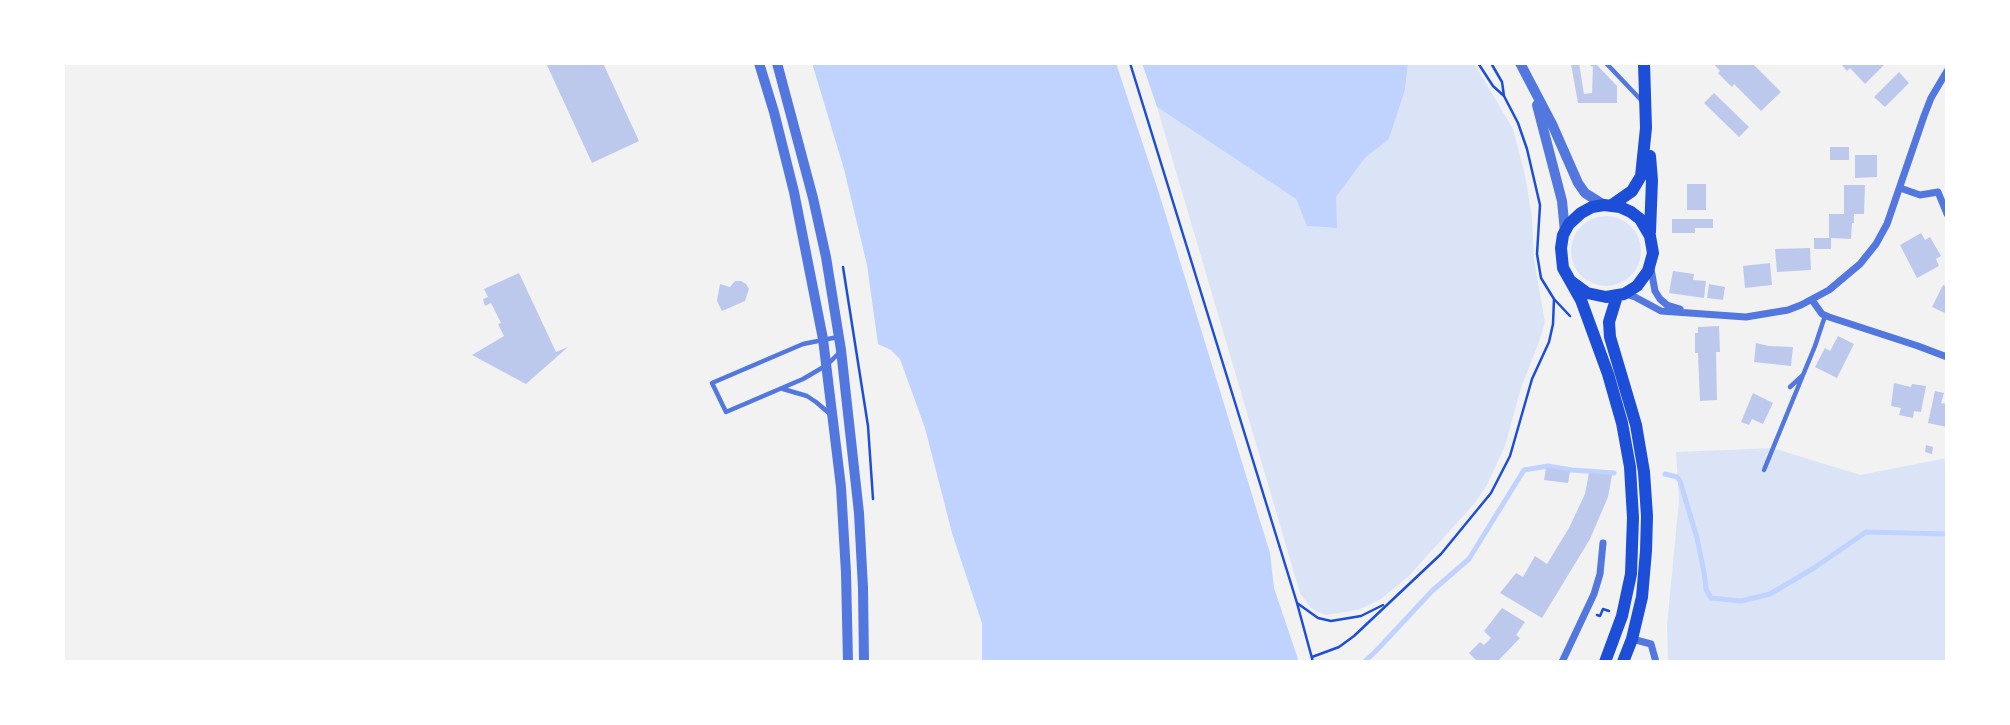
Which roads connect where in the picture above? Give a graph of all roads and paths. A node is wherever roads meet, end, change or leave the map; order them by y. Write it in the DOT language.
graph roads {
  1 [pos="759,63"];
  2 [pos="777,63"];
  3 [pos="1130,63"];
  4 [pos="1478,63"];
  5 [pos="1490,63"];
  6 [pos="1520,63"];
  7 [pos="1606,63"];
  8 [pos="1644,63"];
  9 [pos="1947,71"];
  10 [pos="1532,86"];
  11 [pos="1504,96"];
  12 [pos="1645,104"];
  13 [pos="1646,128"];
  14 [pos="1900,188"];
  15 [pos="1947,189"];
  16 [pos="1938,192"];
  17 [pos="1538,197"];
  18 [pos="1608,205"];
  19 [pos="1947,214"];
  20 [pos="1565,232"];
  21 [pos="1650,236"];
  22 [pos="1651,264"];
  23 [pos="1572,282"];
  24 [pos="1620,295"];
  25 [pos="1554,299"];
  26 [pos="1812,300"];
  27 [pos="1691,313"];
  28 [pos="1825,316"];
  29 [pos="839,337"];
  30 [pos="823,339"];
  31 [pos="841,350"];
  32 [pos="1947,357"];
  33 [pos="827,365"];
  34 [pos="1803,375"];
  35 [pos="1790,387"];
  36 [pos="782,389"];
  37 [pos="834,418"];
  38 [pos="1764,470"];
  39 [pos="1603,543"];
  40 [pos="1297,603"];
  41 [pos="1387,603"];
  42 [pos="1610,611"];
  43 [pos="1600,616"];
  44 [pos="1632,639"];
  45 [pos="1312,657"];
  46 [pos="848,662"];
  47 [pos="864,662"];
  48 [pos="1313,662"];
  49 [pos="1562,662"];
  50 [pos="1605,662"];
  51 [pos="1623,662"];
  52 [pos="1656,662"];
  1 -- 30 [label="street"];
  2 -- 29 [label="street"];
  3 -- 40 [label="path"];
  4 -- 11 [label="path"];
  5 -- 11 [label="path"];
  6 -- 10 [label="street"];
  7 -- 12 [label="lane"];
  8 -- 12 [label="main road"];
  9 -- 14 [label="street"];
  10 -- 18 [label="street"];
  10 -- 20 [label="street"];
  11 -- 17 [label="path"];
  12 -- 13 [label="main road"];
  13 -- 18 [label="main road"];
  13 -- 21 [label="main road"];
  14 -- 16 [label="street"];
  14 -- 26 [label="street"];
  15 -- 16 [label="street"];
  16 -- 19 [label="street"];
  18 -- 20 [label="main road"];
  18 -- 21 [label="main road"];
  20 -- 23 [label="main road"];
  21 -- 22 [label="main road"];
  22 -- 24 [label="main road"];
  22 -- 27 [label="street"];
  23 -- 24 [label="main road"];
  23 -- 50 [label="main road"];
  24 -- 27 [label="street"];
  24 -- 44 [label="main road"];
  25 -- 41 [label="path"];
  26 -- 27 [label="street"];
  26 -- 28 [label="street"];
  28 -- 32 [label="street"];
  28 -- 34 [label="lane"];
  29 -- 30 [label="lane"];
  29 -- 31 [label="street"];
  30 -- 33 [label="street"];
  30 -- 36 [label="lane"];
  31 -- 33 [label="lane"];
  31 -- 47 [label="street"];
  33 -- 36 [label="lane"];
  33 -- 37 [label="street"];
  34 -- 35 [label="lane"];
  34 -- 38 [label="lane"];
  36 -- 37 [label="lane"];
  37 -- 46 [label="street"];
  39 -- 49 [label="street"];
  40 -- 41 [label="path"];
  40 -- 45 [label="path"];
  41 -- 45 [label="path"];
  42 -- 43 [label="path"];
  44 -- 51 [label="main road"];
  44 -- 52 [label="street"];
  45 -- 48 [label="path"];
}
